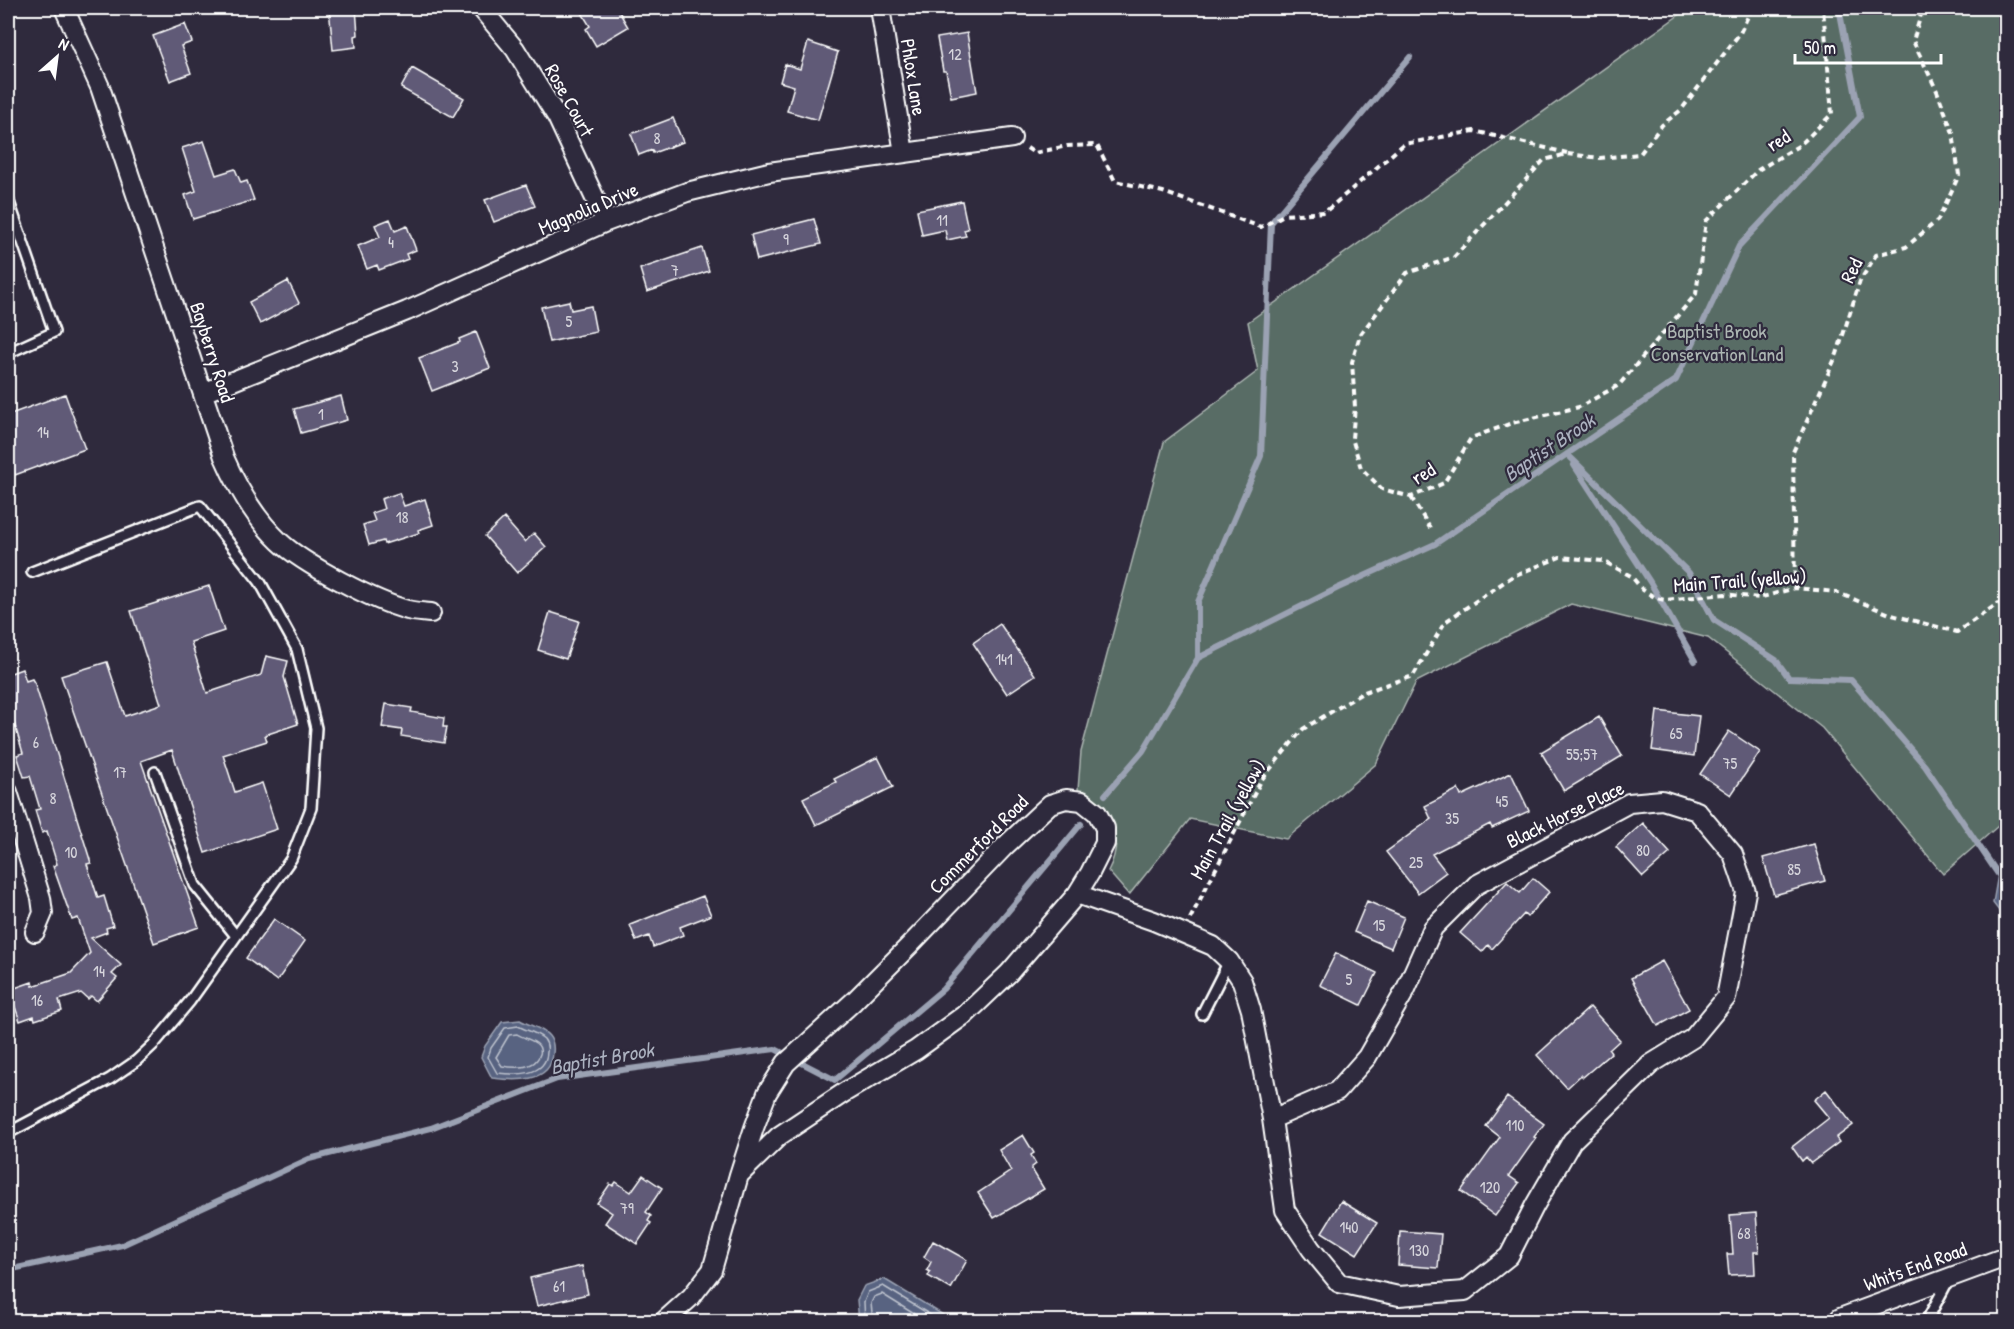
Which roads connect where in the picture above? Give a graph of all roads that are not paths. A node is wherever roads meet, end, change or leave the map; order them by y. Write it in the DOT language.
graph roads {
  1 [pos="64,8"];
  2 [pos="482,8"];
  3 [pos="880,8"];
  4 [pos="1012,138"];
  5 [pos="904,153"];
  6 [pos="8,199"];
  7 [pos="606,222"];
  8 [pos="8,353"];
  9 [pos="203,393"];
  10 [pos="32,572"];
  11 [pos="430,613"];
  12 [pos="155,772"];
  13 [pos="8,792"];
  14 [pos="1077,894"];
  15 [pos="34,932"];
  16 [pos="236,936"];
  17 [pos="1230,961"];
  18 [pos="1202,1014"];
  19 [pos="1272,1119"];
  20 [pos="8,1133"];
  21 [pos="739,1175"];
  22 [pos="2007,1261"];
  23 [pos="1950,1277"];
  24 [pos="1840,1318"];
  25 [pos="663,1322"];
  26 [pos="1926,1322"];
  1 -- 9 [label="street, Bayberry Road"];
  2 -- 7 [label="street, Rose Court"];
  3 -- 5 [label="street, Phlox Lane"];
  4 -- 5 [label="street, Magnolia Drive"];
  5 -- 7 [label="street, Magnolia Drive"];
  6 -- 8 [label="lane"];
  7 -- 9 [label="street, Magnolia Drive"];
  9 -- 11 [label="street, Bayberry Road"];
  10 -- 16 [label="lane"];
  12 -- 16 [label="lane"];
  13 -- 15 [label="street"];
  14 -- 17 [label="street, Black Horse Place"];
  14 -- 21 [label="street, Commerford Road"];
  14 -- 21 [label="street, Commerford Road"];
  16 -- 20 [label="lane"];
  17 -- 18 [label="lane"];
  17 -- 19 [label="street, Black Horse Place"];
  19 -- 19 [label="street, Black Horse Place"];
  21 -- 25 [label="street, Commerford Road"];
  22 -- 23 [label="street, Whits End Road"];
  23 -- 24 [label="street, Whits End Road"];
  23 -- 26 [label="lane"];
}
